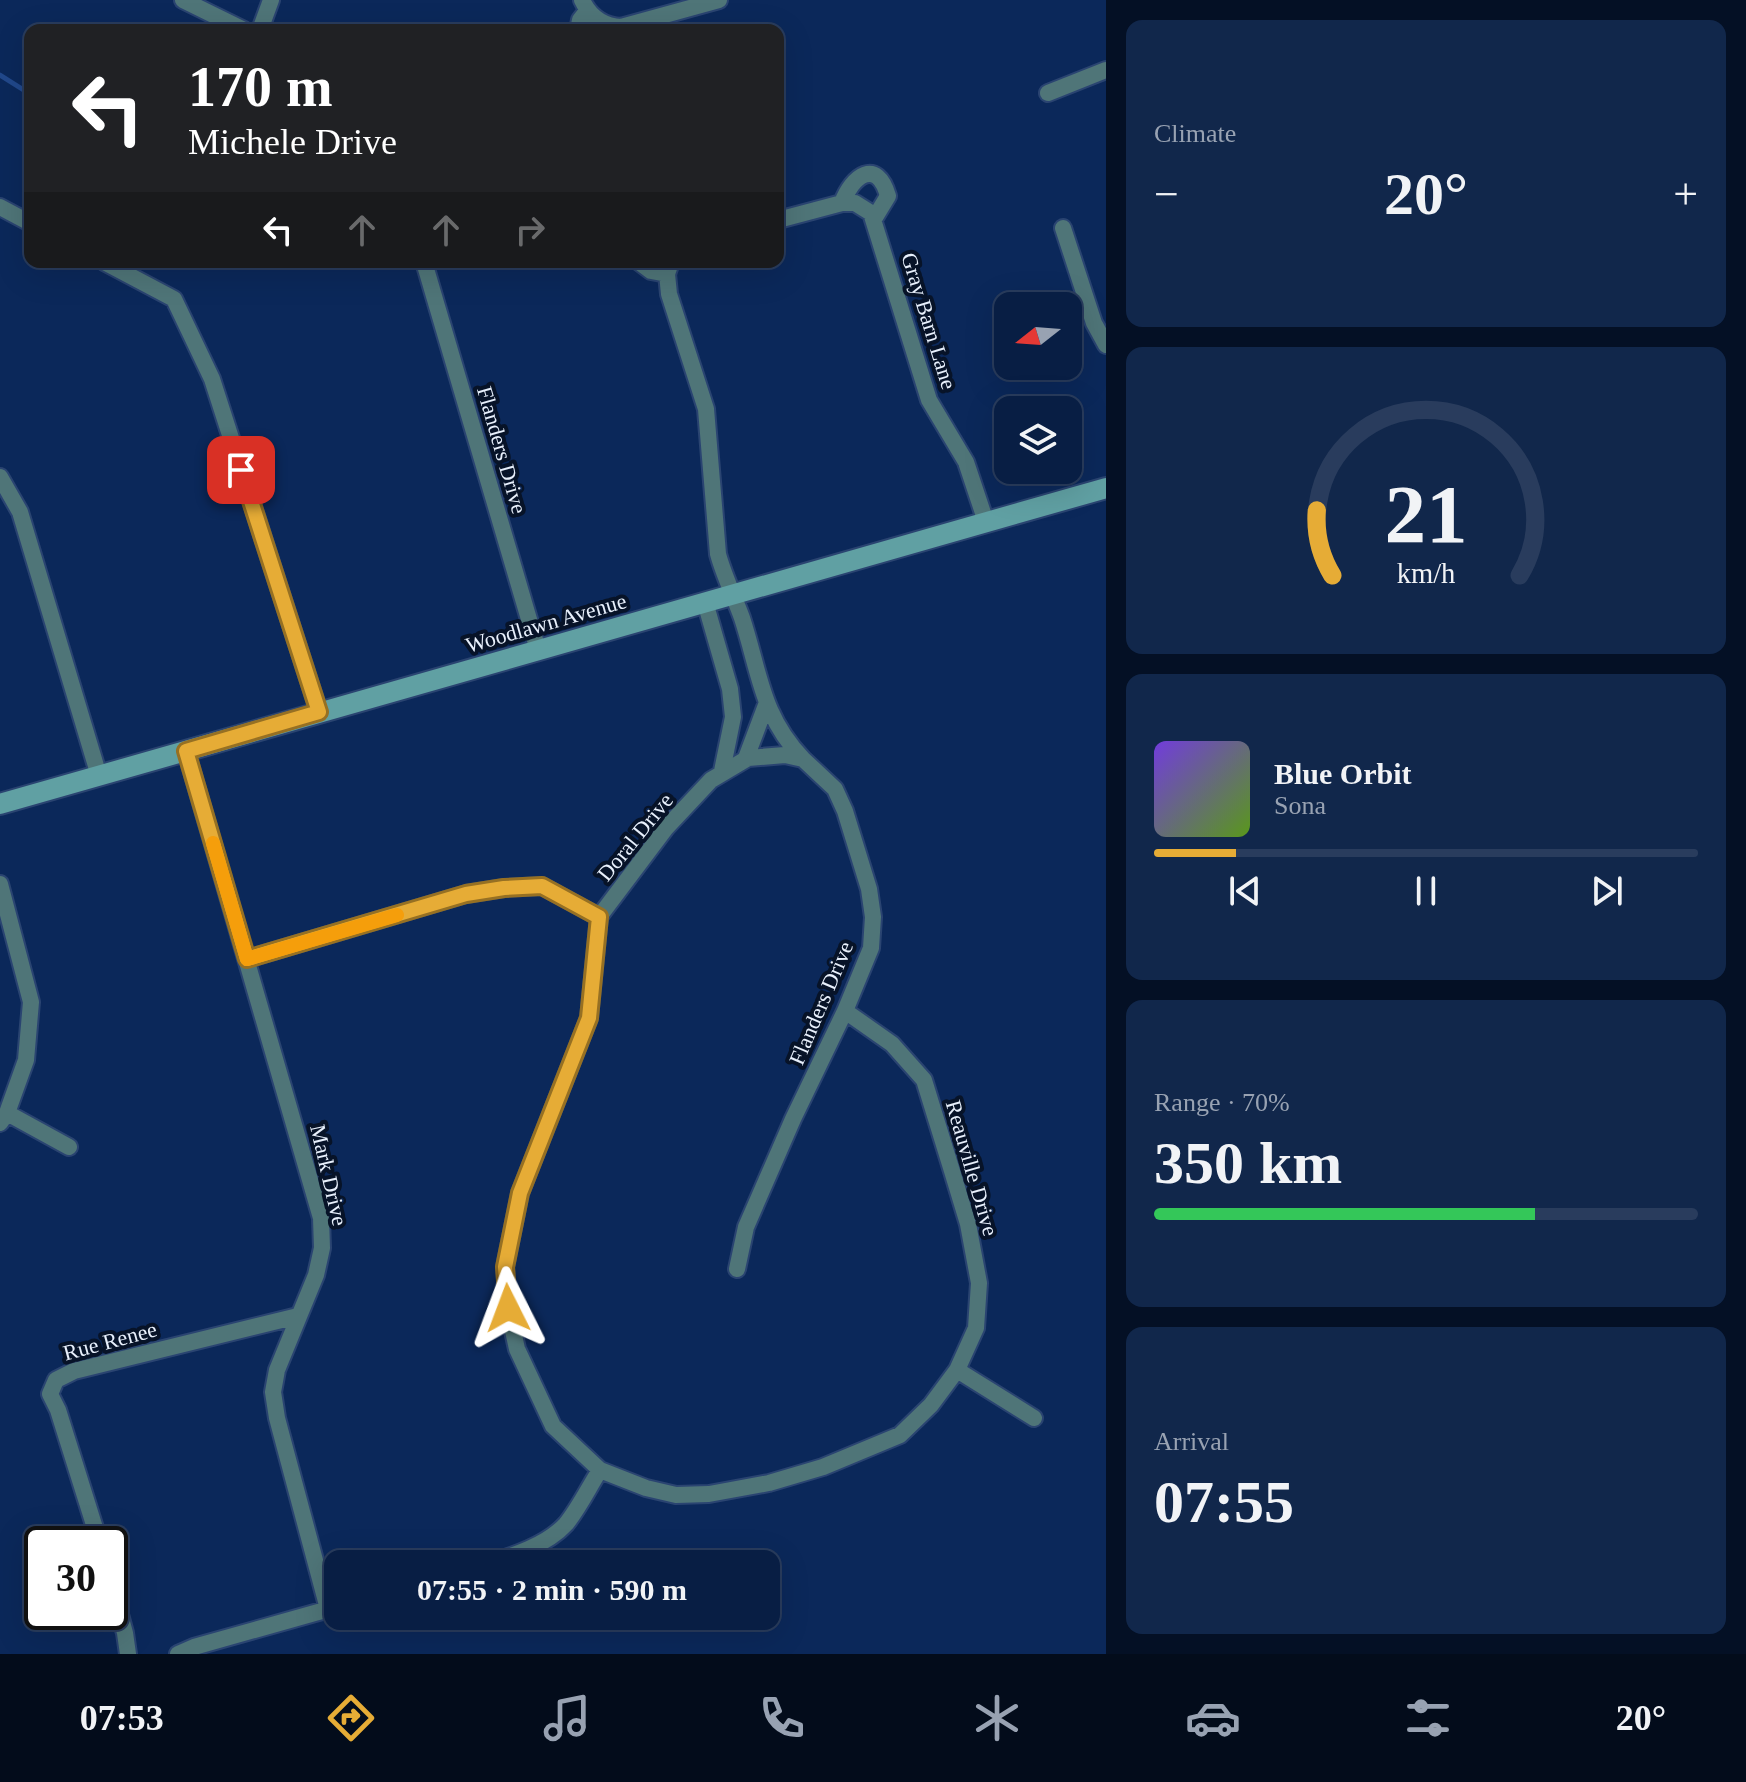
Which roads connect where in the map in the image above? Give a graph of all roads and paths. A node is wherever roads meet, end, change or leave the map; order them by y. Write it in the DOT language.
graph roads {
  1 [pos="183,0"];
  2 [pos="271,0"];
  3 [pos="719,0"];
  4 [pos="585,5"];
  5 [pos="232,24"];
  6 [pos="262,24"];
  7 [pos="605,24"];
  8 [pos="634,24"];
  9 [pos="1106,70"];
  10 [pos="1048,93"];
  11 [pos="842,203"];
  12 [pos="0,207"];
  13 [pos="784,218"];
  14 [pos="874,219"];
  15 [pos="24,220"];
  16 [pos="1063,228"];
  17 [pos="115,268"];
  18 [pos="426,268"];
  19 [pos="647,268"];
  20 [pos="669,268"];
  21 [pos="1106,345"];
  22 [pos="0,477"];
  23 [pos="1106,488"];
  24 [pos="986,522"];
  25 [pos="731,595"];
  26 [pos="705,602"];
  27 [pos="538,650"];
  28 [pos="766,705"];
  29 [pos="319,712"];
  30 [pos="186,751"];
  31 [pos="746,758"];
  32 [pos="803,759"];
  33 [pos="722,771"];
  34 [pos="99,776"];
  35 [pos="0,804"];
  36 [pos="0,884"];
  37 [pos="599,917"];
  38 [pos="247,959"];
  39 [pos="845,1011"];
  40 [pos="4,1118"];
  41 [pos="69,1147"];
  42 [pos="737,1269"];
  43 [pos="298,1316"];
  44 [pos="957,1370"];
  45 [pos="1034,1418"];
  46 [pos="600,1470"];
  47 [pos="94,1526"];
  48 [pos="525,1550"];
  49 [pos="324,1577"];
  50 [pos="324,1610"];
  51 [pos="124,1630"];
  52 [pos="128,1654"];
  53 [pos="178,1654"];
  1 -- 5 [label="street"];
  2 -- 6 [label="street"];
  3 -- 8 [label="street"];
  4 -- 7 [label="street"];
  9 -- 10 [label="street"];
  11 -- 13 [label="street"];
  11 -- 14 [label="street"];
  11 -- 14 [label="street"];
  12 -- 15 [label="street"];
  14 -- 24 [label="street, Gray Barn Lane"];
  16 -- 21 [label="street"];
  17 -- 29 [label="street"];
  18 -- 27 [label="street, Flanders Drive"];
  19 -- 20 [label="street"];
  20 -- 25 [label="street, Flanders Drive"];
  22 -- 34 [label="street"];
  23 -- 24 [label="street, Woodlawn Avenue"];
  24 -- 25 [label="street, Woodlawn Avenue"];
  25 -- 26 [label="street, Woodlawn Avenue"];
  25 -- 28 [label="street, Flanders Drive"];
  26 -- 27 [label="street, Woodlawn Avenue"];
  26 -- 33 [label="street"];
  27 -- 29 [label="street, Woodlawn Avenue"];
  28 -- 31 [label="street"];
  28 -- 32 [label="street, Flanders Drive"];
  29 -- 30 [label="street, Woodlawn Avenue"];
  30 -- 34 [label="street, Woodlawn Avenue"];
  30 -- 38 [label="street, Mark Drive"];
  31 -- 32 [label="street"];
  31 -- 33 [label="street"];
  32 -- 39 [label="street, Flanders Drive"];
  33 -- 37 [label="street, Doral Drive"];
  34 -- 35 [label="street, Woodlawn Avenue"];
  36 -- 40 [label="street"];
  37 -- 38 [label="street"];
  37 -- 46 [label="street"];
  38 -- 43 [label="street, Mark Drive"];
  39 -- 42 [label="street, Flanders Drive"];
  39 -- 44 [label="street, Reauville Drive"];
  40 -- 41 [label="street"];
  43 -- 47 [label="street, Rue Renee"];
  43 -- 49 [label="street, Mark Drive"];
  44 -- 45 [label="street"];
  44 -- 46 [label="street, Reauville Drive"];
  46 -- 48 [label="street"];
  50 -- 53 [label="street"];
  51 -- 52 [label="street"];
}
